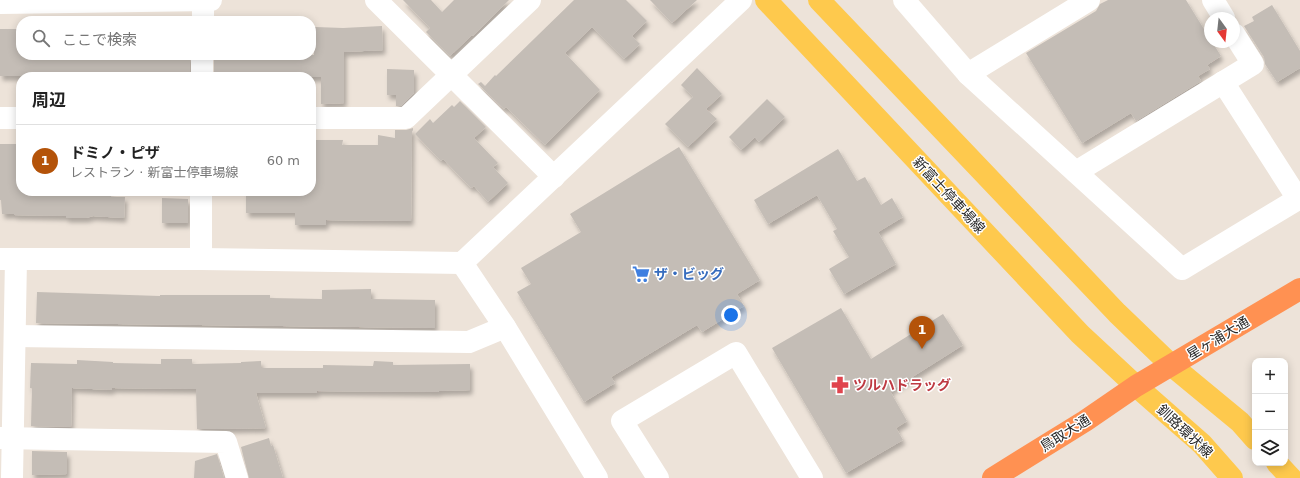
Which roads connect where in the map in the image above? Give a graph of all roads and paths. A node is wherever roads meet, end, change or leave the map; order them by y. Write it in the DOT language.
graph roads {
  1 [pos="203,0"];
  2 [pos="211,0"];
  3 [pos="376,0"];
  4 [pos="530,0"];
  5 [pos="740,0"];
  6 [pos="766,0"];
  7 [pos="819,0"];
  8 [pos="904,0"];
  9 [pos="1089,0"];
  10 [pos="1213,0"];
  11 [pos="0,2"];
  12 [pos="1220,12"];
  13 [pos="203,16"];
  14 [pos="1240,43"];
  15 [pos="202,60"];
  16 [pos="202,72"];
  17 [pos="968,74"];
  18 [pos="451,75"];
  19 [pos="1223,82"];
  20 [pos="0,118"];
  21 [pos="16,118"];
  22 [pos="316,118"];
  23 [pos="1076,172"];
  24 [pos="554,177"];
  25 [pos="201,196"];
  26 [pos="8,259"];
  27 [pos="201,259"];
  28 [pos="462,263"];
  29 [pos="1300,289"];
  30 [pos="505,327"];
  31 [pos="15,336"];
  32 [pos="1171,365"];
  33 [pos="1136,386"];
  34 [pos="1252,436"];
  35 [pos="6,438"];
  36 [pos="1280,466"];
  37 [pos="12,478"];
  38 [pos="237,478"];
  39 [pos="595,478"];
  40 [pos="658,478"];
  41 [pos="812,478"];
  42 [pos="993,478"];
  43 [pos="1232,478"];
  44 [pos="1291,478"];
  1 -- 2 [label="street"];
  1 -- 11 [label="street"];
  1 -- 13 [label="street"];
  3 -- 18 [label="street"];
  4 -- 18 [label="street"];
  5 -- 24 [label="street"];
  6 -- 33 [label="main road, 新富士停車場線"];
  7 -- 32 [label="main road"];
  8 -- 17 [label="street"];
  9 -- 17 [label="street"];
  10 -- 12 [label="street"];
  14 -- 19 [label="street"];
  15 -- 16 [label="street"];
  17 -- 23 [label="street"];
  18 -- 22 [label="street"];
  18 -- 24 [label="street"];
  19 -- 23 [label="street"];
  19 -- 23 [label="street"];
  20 -- 21 [label="street"];
  24 -- 28 [label="street"];
  25 -- 27 [label="street"];
  26 -- 27 [label="street"];
  26 -- 31 [label="street"];
  27 -- 28 [label="street"];
  28 -- 30 [label="street"];
  29 -- 32 [label="highway, 星ヶ浦大通"];
  30 -- 31 [label="street"];
  30 -- 39 [label="street"];
  31 -- 35 [label="street"];
  32 -- 33 [label="highway, 星ヶ浦大通"];
  32 -- 34 [label="main road"];
  33 -- 42 [label="highway, 鳥取大通"];
  33 -- 43 [label="main road, 釧路環状線"];
  35 -- 37 [label="street"];
  35 -- 38 [label="street"];
  36 -- 44 [label="main road"];
  40 -- 41 [label="street"];
}
